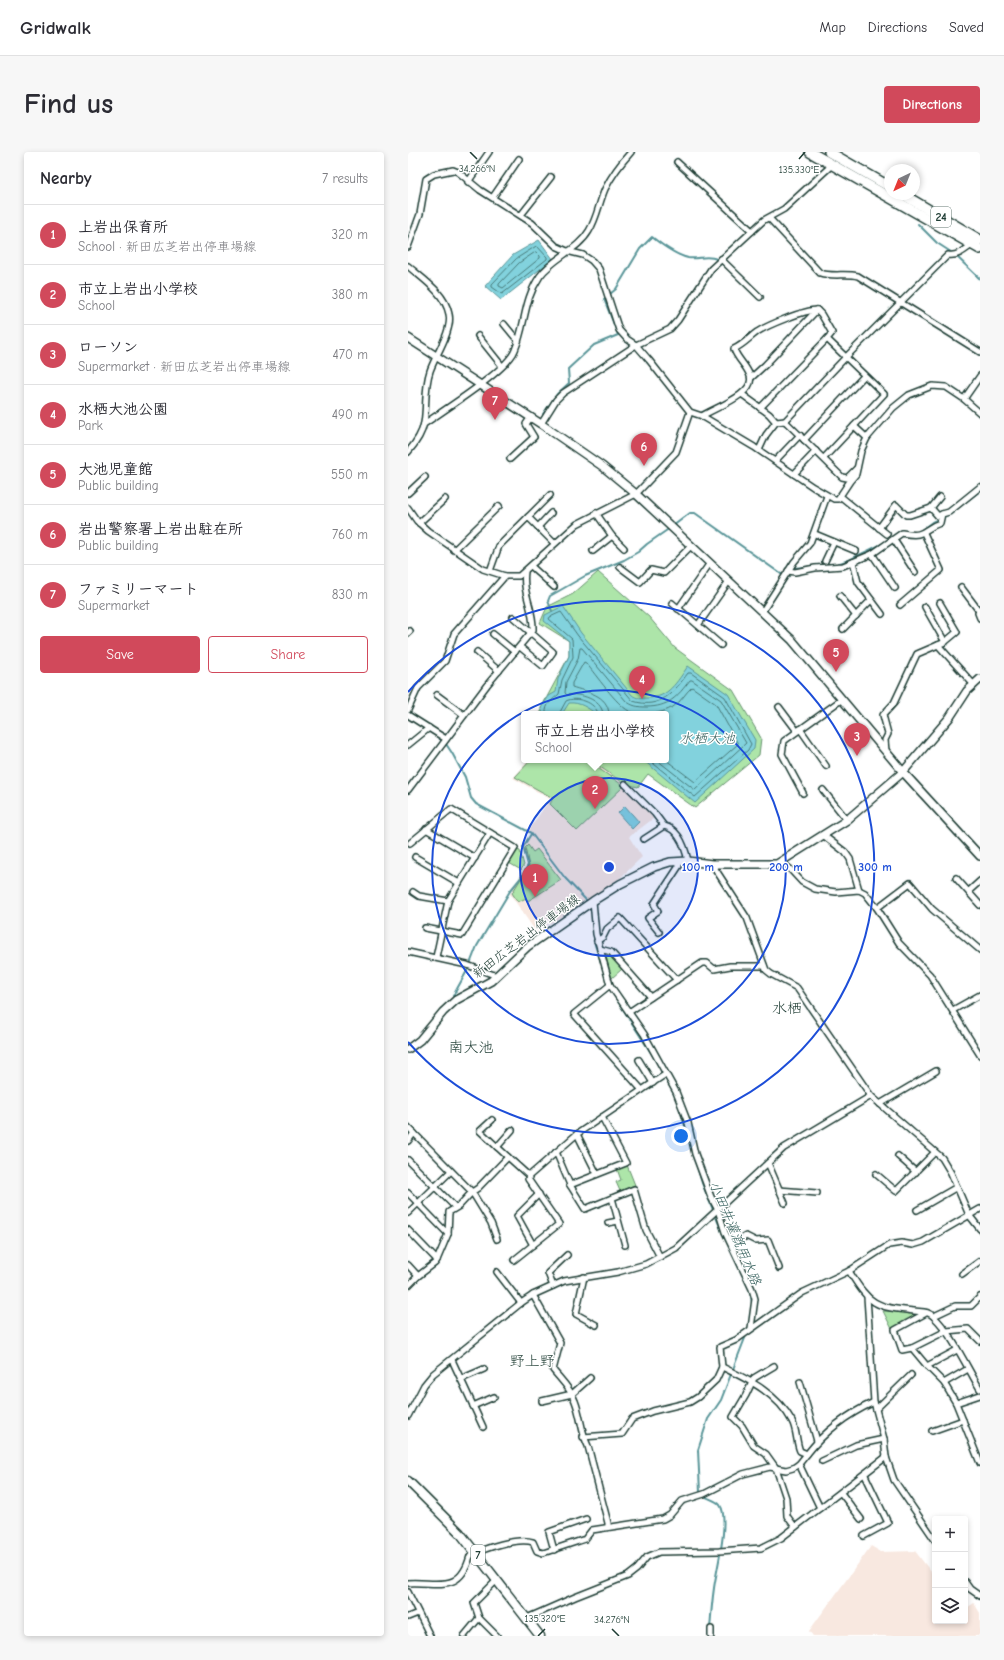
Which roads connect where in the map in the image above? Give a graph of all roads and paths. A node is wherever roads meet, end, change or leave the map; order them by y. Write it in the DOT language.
graph roads {
  1 [pos="489,152"];
  2 [pos="631,152"];
  3 [pos="810,152"];
  4 [pos="829,152"];
  5 [pos="841,155"];
  6 [pos="519,159"];
  7 [pos="677,162"];
  8 [pos="832,164"];
  9 [pos="551,177"];
  10 [pos="468,182"];
  11 [pos="884,183"];
  12 [pos="493,198"];
  13 [pos="911,200"];
  14 [pos="521,216"];
  15 [pos="769,218"];
  16 [pos="752,231"];
  17 [pos="978,244"];
  18 [pos="408,247"];
  19 [pos="567,252"];
  20 [pos="721,260"];
  21 [pos="408,266"];
  22 [pos="760,297"];
  23 [pos="901,302"];
  24 [pos="817,310"];
  25 [pos="504,324"];
  26 [pos="478,336"];
  27 [pos="408,338"];
  28 [pos="827,339"];
  29 [pos="518,341"];
  30 [pos="636,345"];
  31 [pos="980,352"];
  32 [pos="437,356"];
  33 [pos="846,357"];
  34 [pos="502,366"];
  35 [pos="864,376"];
  36 [pos="980,376"];
  37 [pos="751,378"];
  38 [pos="481,384"];
  39 [pos="743,395"];
  40 [pos="964,399"];
  41 [pos="760,408"];
  42 [pos="690,412"];
  43 [pos="980,413"];
  44 [pos="702,416"];
  45 [pos="531,417"];
  46 [pos="785,421"];
  47 [pos="776,422"];
  48 [pos="424,424"];
  49 [pos="541,424"];
  50 [pos="854,426"];
  51 [pos="800,435"];
  52 [pos="867,438"];
  53 [pos="804,440"];
  54 [pos="759,450"];
  55 [pos="816,451"];
  56 [pos="408,452"];
  57 [pos="824,458"];
  58 [pos="510,459"];
  59 [pos="775,461"];
  60 [pos="858,467"];
  61 [pos="794,474"];
  62 [pos="425,477"];
  63 [pos="980,487"];
  64 [pos="408,493"];
  65 [pos="636,494"];
  66 [pos="550,495"];
  67 [pos="827,496"];
  68 [pos="840,496"];
  69 [pos="940,498"];
  70 [pos="445,499"];
  71 [pos="499,506"];
  72 [pos="408,508"];
  73 [pos="931,508"];
  74 [pos="551,513"];
  75 [pos="596,513"];
  76 [pos="942,514"];
  77 [pos="528,517"];
  78 [pos="419,523"];
  79 [pos="538,527"];
  80 [pos="879,528"];
  81 [pos="924,533"];
  82 [pos="814,534"];
  83 [pos="887,534"];
  84 [pos="612,536"];
  85 [pos="894,540"];
  86 [pos="834,542"];
  87 [pos="554,543"];
  88 [pos="691,546"];
  89 [pos="624,548"];
  90 [pos="454,550"];
  91 [pos="593,551"];
  92 [pos="856,551"];
  93 [pos="872,554"];
  94 [pos="825,561"];
  95 [pos="853,562"];
  96 [pos="710,563"];
  97 [pos="531,566"];
  98 [pos="620,567"];
  99 [pos="490,571"];
  100 [pos="788,571"];
  101 [pos="525,572"];
  102 [pos="915,572"];
  103 [pos="505,576"];
  104 [pos="729,581"];
  105 [pos="554,587"];
  106 [pos="961,587"];
  107 [pos="895,588"];
  108 [pos="840,596"];
  109 [pos="871,600"];
  110 [pos="940,602"];
  111 [pos="672,603"];
  112 [pos="900,605"];
  113 [pos="925,608"];
  114 [pos="678,609"];
  115 [pos="979,610"];
  116 [pos="762,612"];
  117 [pos="882,614"];
  118 [pos="856,616"];
  119 [pos="513,617"];
  120 [pos="980,618"];
  121 [pos="698,625"];
  122 [pos="843,629"];
  123 [pos="531,633"];
  124 [pos="493,634"];
  125 [pos="945,642"];
  126 [pos="721,645"];
  127 [pos="938,645"];
  128 [pos="520,647"];
  129 [pos="476,652"];
  130 [pos="515,652"];
  131 [pos="499,671"];
  132 [pos="980,679"];
  133 [pos="974,685"];
  134 [pos="437,695"];
  135 [pos="841,700"];
  136 [pos="779,707"];
  137 [pos="408,710"];
  138 [pos="408,714"];
  139 [pos="464,715"];
  140 [pos="428,729"];
  141 [pos="798,730"];
  142 [pos="444,741"];
  143 [pos="408,745"];
  144 [pos="886,753"];
  145 [pos="826,766"];
  146 [pos="903,772"];
  147 [pos="625,784"];
  148 [pos="409,787"];
  149 [pos="823,790"];
  150 [pos="803,793"];
  151 [pos="847,820"];
  152 [pos="664,826"];
  153 [pos="426,829"];
  154 [pos="490,832"];
  155 [pos="823,835"];
  156 [pos="644,839"];
  157 [pos="410,844"];
  158 [pos="980,856"];
  159 [pos="415,857"];
  160 [pos="475,858"];
  161 [pos="679,861"];
  162 [pos="688,861"];
  163 [pos="782,862"];
  164 [pos="712,864"];
  165 [pos="956,878"];
  166 [pos="980,881"];
  167 [pos="459,883"];
  168 [pos="859,890"];
  169 [pos="969,891"];
  170 [pos="412,892"];
  171 [pos="448,901"];
  172 [pos="593,901"];
  173 [pos="980,905"];
  174 [pos="877,908"];
  175 [pos="425,928"];
  176 [pos="441,931"];
  177 [pos="659,932"];
  178 [pos="598,941"];
  179 [pos="600,949"];
  180 [pos="980,950"];
  181 [pos="408,952"];
  182 [pos="436,957"];
  183 [pos="764,966"];
  184 [pos="497,976"];
  185 [pos="677,980"];
  186 [pos="608,986"];
  187 [pos="980,995"];
  188 [pos="651,997"];
  189 [pos="953,1010"];
  190 [pos="629,1012"];
  191 [pos="408,1049"];
  192 [pos="980,1055"];
  193 [pos="638,1060"];
  194 [pos="936,1071"];
  195 [pos="665,1075"];
  196 [pos="653,1082"];
  197 [pos="642,1090"];
  198 [pos="871,1096"];
  199 [pos="880,1104"];
  200 [pos="602,1117"];
  201 [pos="492,1120"];
  202 [pos="408,1127"];
  203 [pos="512,1130"];
  204 [pos="414,1133"];
  205 [pos="577,1134"];
  206 [pos="408,1141"];
  207 [pos="497,1147"];
  208 [pos="556,1152"];
  209 [pos="935,1152"];
  210 [pos="898,1156"];
  211 [pos="508,1157"];
  212 [pos="408,1160"];
  213 [pos="768,1163"];
  214 [pos="451,1171"];
  215 [pos="916,1172"];
  216 [pos="597,1174"];
  217 [pos="876,1174"];
  218 [pos="528,1176"];
  219 [pos="570,1185"];
  220 [pos="435,1187"];
  221 [pos="958,1187"];
  222 [pos="779,1190"];
  223 [pos="472,1192"];
  224 [pos="408,1193"];
  225 [pos="817,1193"];
  226 [pos="538,1194"];
  227 [pos="612,1198"];
  228 [pos="785,1203"];
  229 [pos="419,1204"];
  230 [pos="455,1207"];
  231 [pos="980,1209"];
  232 [pos="718,1210"];
  233 [pos="917,1210"];
  234 [pos="408,1213"];
  235 [pos="969,1215"];
  236 [pos="618,1221"];
  237 [pos="608,1223"];
  238 [pos="980,1229"];
  239 [pos="408,1230"];
  240 [pos="448,1234"];
  241 [pos="497,1239"];
  242 [pos="732,1244"];
  243 [pos="533,1245"];
  244 [pos="625,1245"];
  245 [pos="567,1255"];
  246 [pos="660,1257"];
  247 [pos="437,1260"];
  248 [pos="514,1260"];
  249 [pos="980,1261"];
  250 [pos="408,1265"];
  251 [pos="779,1268"];
  252 [pos="849,1271"];
  253 [pos="497,1272"];
  254 [pos="962,1274"];
  255 [pos="418,1276"];
  256 [pos="584,1278"];
  257 [pos="408,1286"];
  258 [pos="553,1286"];
  259 [pos="533,1295"];
  260 [pos="867,1297"];
  261 [pos="980,1297"];
  262 [pos="522,1303"];
  263 [pos="927,1312"];
  264 [pos="934,1316"];
  265 [pos="596,1325"];
  266 [pos="751,1328"];
  267 [pos="946,1331"];
  268 [pos="980,1341"];
  269 [pos="912,1348"];
  270 [pos="957,1350"];
  271 [pos="452,1360"];
  272 [pos="774,1366"];
  273 [pos="927,1366"];
  274 [pos="722,1367"];
  275 [pos="484,1369"];
  276 [pos="968,1370"];
  277 [pos="910,1375"];
  278 [pos="590,1378"];
  279 [pos="460,1379"];
  280 [pos="752,1382"];
  281 [pos="800,1382"];
  282 [pos="944,1383"];
  283 [pos="980,1389"];
  284 [pos="572,1394"];
  285 [pos="980,1395"];
  286 [pos="494,1398"];
  287 [pos="542,1401"];
  288 [pos="874,1402"];
  289 [pos="956,1403"];
  290 [pos="473,1406"];
  291 [pos="876,1409"];
  292 [pos="408,1416"];
  293 [pos="963,1420"];
  294 [pos="483,1427"];
  295 [pos="932,1431"];
  296 [pos="583,1437"];
  297 [pos="884,1439"];
  298 [pos="817,1441"];
  299 [pos="807,1454"];
  300 [pos="886,1457"];
  301 [pos="822,1461"];
  302 [pos="980,1463"];
  303 [pos="799,1464"];
  304 [pos="776,1468"];
  305 [pos="865,1475"];
  306 [pos="408,1481"];
  307 [pos="841,1493"];
  308 [pos="820,1508"];
  309 [pos="586,1519"];
  310 [pos="861,1519"];
  311 [pos="608,1527"];
  312 [pos="795,1527"];
  313 [pos="864,1536"];
  314 [pos="932,1536"];
  315 [pos="554,1550"];
  316 [pos="476,1552"];
  317 [pos="497,1580"];
  318 [pos="408,1583"];
  319 [pos="968,1586"];
  320 [pos="408,1592"];
  321 [pos="980,1596"];
  322 [pos="418,1613"];
  323 [pos="408,1617"];
  324 [pos="479,1618"];
  325 [pos="527,1618"];
  326 [pos="711,1629"];
  327 [pos="430,1636"];
  328 [pos="464,1636"];
  329 [pos="497,1636"];
  330 [pos="540,1636"];
  331 [pos="711,1636"];
  1 -- 10 [label="street"];
  2 -- 19 [label="street"];
  3 -- 8 [label="highway, 24"];
  4 -- 5 [label="highway"];
  5 -- 8 [label="street"];
  5 -- 11 [label="highway"];
  6 -- 12 [label="street"];
  7 -- 16 [label="street"];
  8 -- 15 [label="street"];
  8 -- 17 [label="highway, 24"];
  9 -- 14 [label="street"];
  10 -- 12 [label="street"];
  10 -- 18 [label="street"];
  12 -- 14 [label="street"];
  13 -- 17 [label="highway, 24"];
  14 -- 19 [label="street"];
  15 -- 16 [label="street"];
  15 -- 23 [label="street"];
  16 -- 20 [label="street"];
  17 -- 23 [label="street"];
  19 -- 29 [label="street"];
  19 -- 30 [label="street"];
  20 -- 22 [label="street"];
  20 -- 30 [label="street"];
  21 -- 32 [label="street"];
  23 -- 31 [label="street"];
  23 -- 33 [label="street"];
  24 -- 28 [label="street"];
  24 -- 37 [label="street"];
  24 -- 37 [label="street"];
  25 -- 29 [label="street"];
  26 -- 34 [label="street"];
  27 -- 32 [label="street"];
  28 -- 33 [label="street"];
  28 -- 41 [label="street"];
  29 -- 34 [label="street"];
  30 -- 42 [label="street"];
  30 -- 49 [label="street"];
  32 -- 38 [label="street"];
  32 -- 48 [label="street"];
  33 -- 35 [label="street"];
  33 -- 46 [label="street"];
  34 -- 38 [label="street"];
  35 -- 50 [label="street"];
  35 -- 53 [label="street"];
  36 -- 40 [label="street"];
  37 -- 39 [label="street"];
  38 -- 45 [label="street"];
  38 -- 48 [label="street"];
  39 -- 41 [label="street"];
  39 -- 44 [label="street"];
  40 -- 43 [label="street"];
  40 -- 52 [label="street"];
  41 -- 47 [label="street"];
  42 -- 44 [label="street"];
  42 -- 65 [label="street"];
  44 -- 54 [label="street"];
  45 -- 49 [label="street"];
  45 -- 58 [label="street"];
  46 -- 47 [label="street"];
  46 -- 51 [label="street"];
  47 -- 54 [label="street"];
  48 -- 56 [label="street"];
  49 -- 65 [label="street"];
  50 -- 52 [label="street"];
  50 -- 57 [label="street"];
  51 -- 53 [label="street"];
  51 -- 59 [label="street"];
  52 -- 60 [label="street"];
  53 -- 55 [label="street"];
  54 -- 59 [label="street"];
  55 -- 57 [label="street"];
  55 -- 61 [label="street"];
  57 -- 60 [label="street"];
  59 -- 61 [label="street"];
  60 -- 68 [label="street"];
  61 -- 67 [label="street"];
  62 -- 64 [label="street"];
  63 -- 76 [label="street"];
  65 -- 75 [label="street"];
  65 -- 88 [label="street"];
  66 -- 77 [label="street"];
  67 -- 68 [label="street"];
  67 -- 82 [label="street"];
  68 -- 80 [label="street"];
  69 -- 73 [label="street"];
  70 -- 78 [label="street"];
  71 -- 90 [label="street"];
  72 -- 78 [label="street"];
  73 -- 76 [label="street"];
  73 -- 80 [label="street"];
  74 -- 79 [label="street"];
  75 -- 84 [label="street"];
  75 -- 87 [label="street"];
  76 -- 81 [label="street"];
  77 -- 79 [label="street"];
  77 -- 99 [label="street"];
  78 -- 90 [label="street"];
  79 -- 87 [label="street"];
  80 -- 83 [label="street"];
  81 -- 85 [label="street"];
  81 -- 112 [label="street"];
  82 -- 86 [label="street"];
  82 -- 100 [label="street"];
  84 -- 89 [label="street"];
  84 -- 91 [label="street"];
  85 -- 93 [label="street"];
  85 -- 102 [label="street"];
  86 -- 92 [label="street"];
  86 -- 94 [label="street"];
  87 -- 97 [label="street"];
  88 -- 96 [label="street"];
  88 -- 98 [label="street"];
  90 -- 99 [label="street"];
  93 -- 95 [label="street"];
  93 -- 107 [label="street"];
  95 -- 100 [label="street"];
  95 -- 109 [label="street"];
  96 -- 104 [label="street"];
  96 -- 114 [label="street"];
  97 -- 101 [label="street"];
  97 -- 105 [label="street"];
  99 -- 103 [label="street"];
  100 -- 116 [label="street"];
  101 -- 103 [label="street"];
  101 -- 123 [label="street"];
  103 -- 137 [label="street"];
  104 -- 116 [label="street"];
  104 -- 121 [label="street"];
  106 -- 115 [label="street"];
  108 -- 118 [label="street"];
  109 -- 117 [label="street"];
  109 -- 118 [label="street"];
  110 -- 125 [label="street"];
  111 -- 114 [label="street"];
  113 -- 125 [label="street"];
  114 -- 121 [label="street"];
  115 -- 120 [label="street"];
  116 -- 135 [label="street"];
  118 -- 122 [label="street"];
  119 -- 123 [label="street"];
  121 -- 126 [label="street"];
  123 -- 128 [label="street"];
  123 -- 128 [label="street"];
  124 -- 130 [label="street"];
  125 -- 127 [label="street"];
  127 -- 133 [label="street"];
  127 -- 144 [label="street"];
  128 -- 130 [label="street"];
  129 -- 131 [label="street"];
  130 -- 131 [label="street"];
  131 -- 139 [label="street"];
  132 -- 133 [label="street, 新田広芝岩出停車場線"];
  133 -- 146 [label="street, 新田広芝岩出停車場線"];
  134 -- 139 [label="street"];
  135 -- 141 [label="street"];
  135 -- 144 [label="street"];
  136 -- 141 [label="street"];
  138 -- 140 [label="street"];
  139 -- 142 [label="street"];
  140 -- 142 [label="street"];
  140 -- 143 [label="street"];
  141 -- 145 [label="street"];
  141 -- 150 [label="street"];
  142 -- 148 [label="street"];
  144 -- 146 [label="street"];
  146 -- 151 [label="street, 新田広芝岩出停車場線"];
  146 -- 158 [label="street"];
  147 -- 152 [label="street"];
  149 -- 151 [label="street"];
  151 -- 155 [label="street, 新田広芝岩出停車場線"];
  152 -- 156 [label="street"];
  152 -- 162 [label="street"];
  153 -- 154 [label="street"];
  153 -- 157 [label="street"];
  153 -- 160 [label="street"];
  154 -- 160 [label="street"];
  154 -- 176 [label="street"];
  155 -- 163 [label="street, 新田広芝岩出停車場線"];
  155 -- 168 [label="street"];
  159 -- 167 [label="street"];
  160 -- 167 [label="street"];
  161 -- 162 [label="street, 新田広芝岩出停車場線"];
  161 -- 172 [label="street, 新田広芝岩出停車場線"];
  161 -- 177 [label="street"];
  162 -- 164 [label="street, 新田広芝岩出停車場線"];
  163 -- 164 [label="street, 新田広芝岩出停車場線"];
  163 -- 168 [label="street"];
  164 -- 183 [label="street"];
  165 -- 169 [label="street"];
  166 -- 169 [label="street"];
  167 -- 171 [label="street"];
  168 -- 174 [label="street"];
  169 -- 173 [label="street"];
  170 -- 171 [label="street"];
  171 -- 176 [label="street"];
  172 -- 178 [label="street"];
  172 -- 184 [label="street, 新田広芝岩出停車場線"];
  174 -- 180 [label="street"];
  174 -- 189 [label="street"];
  175 -- 176 [label="street"];
  176 -- 182 [label="street"];
  178 -- 179 [label="street"];
  178 -- 185 [label="street"];
  179 -- 186 [label="street"];
  179 -- 188 [label="street"];
  181 -- 182 [label="street"];
  182 -- 184 [label="street"];
  183 -- 185 [label="street"];
  183 -- 198 [label="street"];
  184 -- 191 [label="street, 新田広芝岩出停車場線"];
  185 -- 188 [label="street"];
  186 -- 190 [label="street"];
  186 -- 197 [label="street"];
  187 -- 189 [label="street"];
  188 -- 190 [label="street"];
  189 -- 192 [label="street"];
  190 -- 195 [label="street"];
  193 -- 196 [label="street"];
  194 -- 199 [label="street"];
  195 -- 196 [label="street"];
  195 -- 232 [label="street"];
  196 -- 197 [label="street"];
  197 -- 200 [label="street"];
  198 -- 199 [label="street"];
  198 -- 213 [label="street"];
  199 -- 209 [label="street"];
  200 -- 205 [label="street"];
  200 -- 216 [label="street"];
  201 -- 207 [label="street"];
  202 -- 204 [label="street"];
  203 -- 207 [label="street"];
  204 -- 206 [label="street"];
  204 -- 214 [label="street"];
  205 -- 208 [label="street"];
  205 -- 216 [label="street"];
  207 -- 211 [label="street"];
  208 -- 218 [label="street"];
  208 -- 219 [label="street"];
  209 -- 215 [label="street"];
  209 -- 221 [label="street"];
  210 -- 215 [label="street"];
  211 -- 218 [label="street"];
  211 -- 223 [label="street"];
  212 -- 220 [label="street"];
  213 -- 222 [label="street"];
  213 -- 232 [label="street"];
  214 -- 220 [label="street"];
  214 -- 223 [label="street"];
  215 -- 217 [label="street"];
  216 -- 219 [label="street"];
  218 -- 226 [label="street"];
  219 -- 227 [label="street"];
  220 -- 229 [label="street"];
  220 -- 230 [label="street"];
  221 -- 233 [label="street"];
  221 -- 235 [label="street"];
  222 -- 225 [label="street"];
  222 -- 228 [label="street"];
  223 -- 230 [label="street"];
  223 -- 241 [label="street"];
  224 -- 229 [label="street"];
  226 -- 243 [label="street"];
  226 -- 243 [label="street"];
  227 -- 236 [label="street"];
  227 -- 246 [label="street"];
  229 -- 234 [label="street"];
  229 -- 240 [label="street"];
  230 -- 240 [label="street"];
  231 -- 235 [label="street"];
  232 -- 242 [label="street"];
  232 -- 246 [label="street"];
  235 -- 238 [label="street"];
  235 -- 252 [label="street"];
  236 -- 237 [label="street"];
  236 -- 244 [label="street"];
  239 -- 247 [label="street"];
  240 -- 247 [label="street"];
  242 -- 251 [label="street"];
  242 -- 266 [label="street"];
  243 -- 248 [label="street"];
  245 -- 258 [label="street"];
  246 -- 256 [label="street"];
  247 -- 255 [label="street"];
  249 -- 254 [label="street"];
  250 -- 255 [label="street"];
  252 -- 260 [label="street"];
  252 -- 266 [label="street"];
  253 -- 262 [label="street"];
  255 -- 257 [label="street"];
  256 -- 258 [label="street"];
  256 -- 265 [label="street"];
  258 -- 259 [label="street"];
  259 -- 262 [label="street"];
  259 -- 284 [label="street"];
  260 -- 263 [label="street"];
  260 -- 288 [label="street"];
  261 -- 264 [label="street"];
  262 -- 271 [label="street"];
  263 -- 264 [label="street"];
  263 -- 269 [label="street"];
  264 -- 267 [label="street"];
  266 -- 274 [label="street"];
  267 -- 268 [label="street"];
  267 -- 269 [label="street"];
  267 -- 270 [label="street"];
  269 -- 273 [label="street"];
  270 -- 273 [label="street"];
  270 -- 276 [label="street"];
  271 -- 279 [label="street"];
  271 -- 292 [label="street"];
  272 -- 280 [label="street"];
  273 -- 282 [label="street"];
  274 -- 280 [label="street"];
  274 -- 296 [label="street"];
  275 -- 279 [label="street"];
  276 -- 282 [label="street"];
  276 -- 283 [label="street"];
  277 -- 291 [label="street"];
  278 -- 284 [label="street"];
  279 -- 290 [label="street"];
  280 -- 299 [label="street"];
  280 -- 304 [label="street"];
  281 -- 298 [label="street"];
  282 -- 289 [label="street"];
  284 -- 287 [label="street"];
  284 -- 296 [label="street"];
  285 -- 289 [label="street"];
  286 -- 290 [label="street"];
  288 -- 291 [label="street"];
  288 -- 298 [label="street"];
  289 -- 293 [label="street"];
  290 -- 294 [label="street"];
  291 -- 297 [label="street"];
  293 -- 295 [label="street"];
  293 -- 302 [label="street"];
  296 -- 311 [label="street"];
  297 -- 300 [label="street"];
  297 -- 301 [label="street"];
  298 -- 299 [label="street"];
  299 -- 303 [label="street"];
  300 -- 305 [label="street"];
  300 -- 314 [label="street"];
  303 -- 304 [label="street"];
  303 -- 308 [label="street"];
  304 -- 311 [label="street"];
  304 -- 312 [label="street"];
  305 -- 307 [label="street"];
  305 -- 313 [label="street"];
  306 -- 316 [label="main road, 7"];
  307 -- 308 [label="street"];
  307 -- 310 [label="street"];
  308 -- 312 [label="street"];
  309 -- 315 [label="street"];
  311 -- 315 [label="street"];
  312 -- 325 [label="street"];
  315 -- 316 [label="street"];
  316 -- 317 [label="main road, 7"];
  316 -- 318 [label="street"];
  317 -- 324 [label="street"];
  317 -- 325 [label="main road, 7"];
  319 -- 321 [label="street"];
  320 -- 322 [label="street"];
  322 -- 323 [label="street"];
  322 -- 327 [label="street"];
  324 -- 328 [label="street"];
  324 -- 329 [label="street"];
  325 -- 330 [label="main road, 7"];
  326 -- 331 [label="street"];
}
